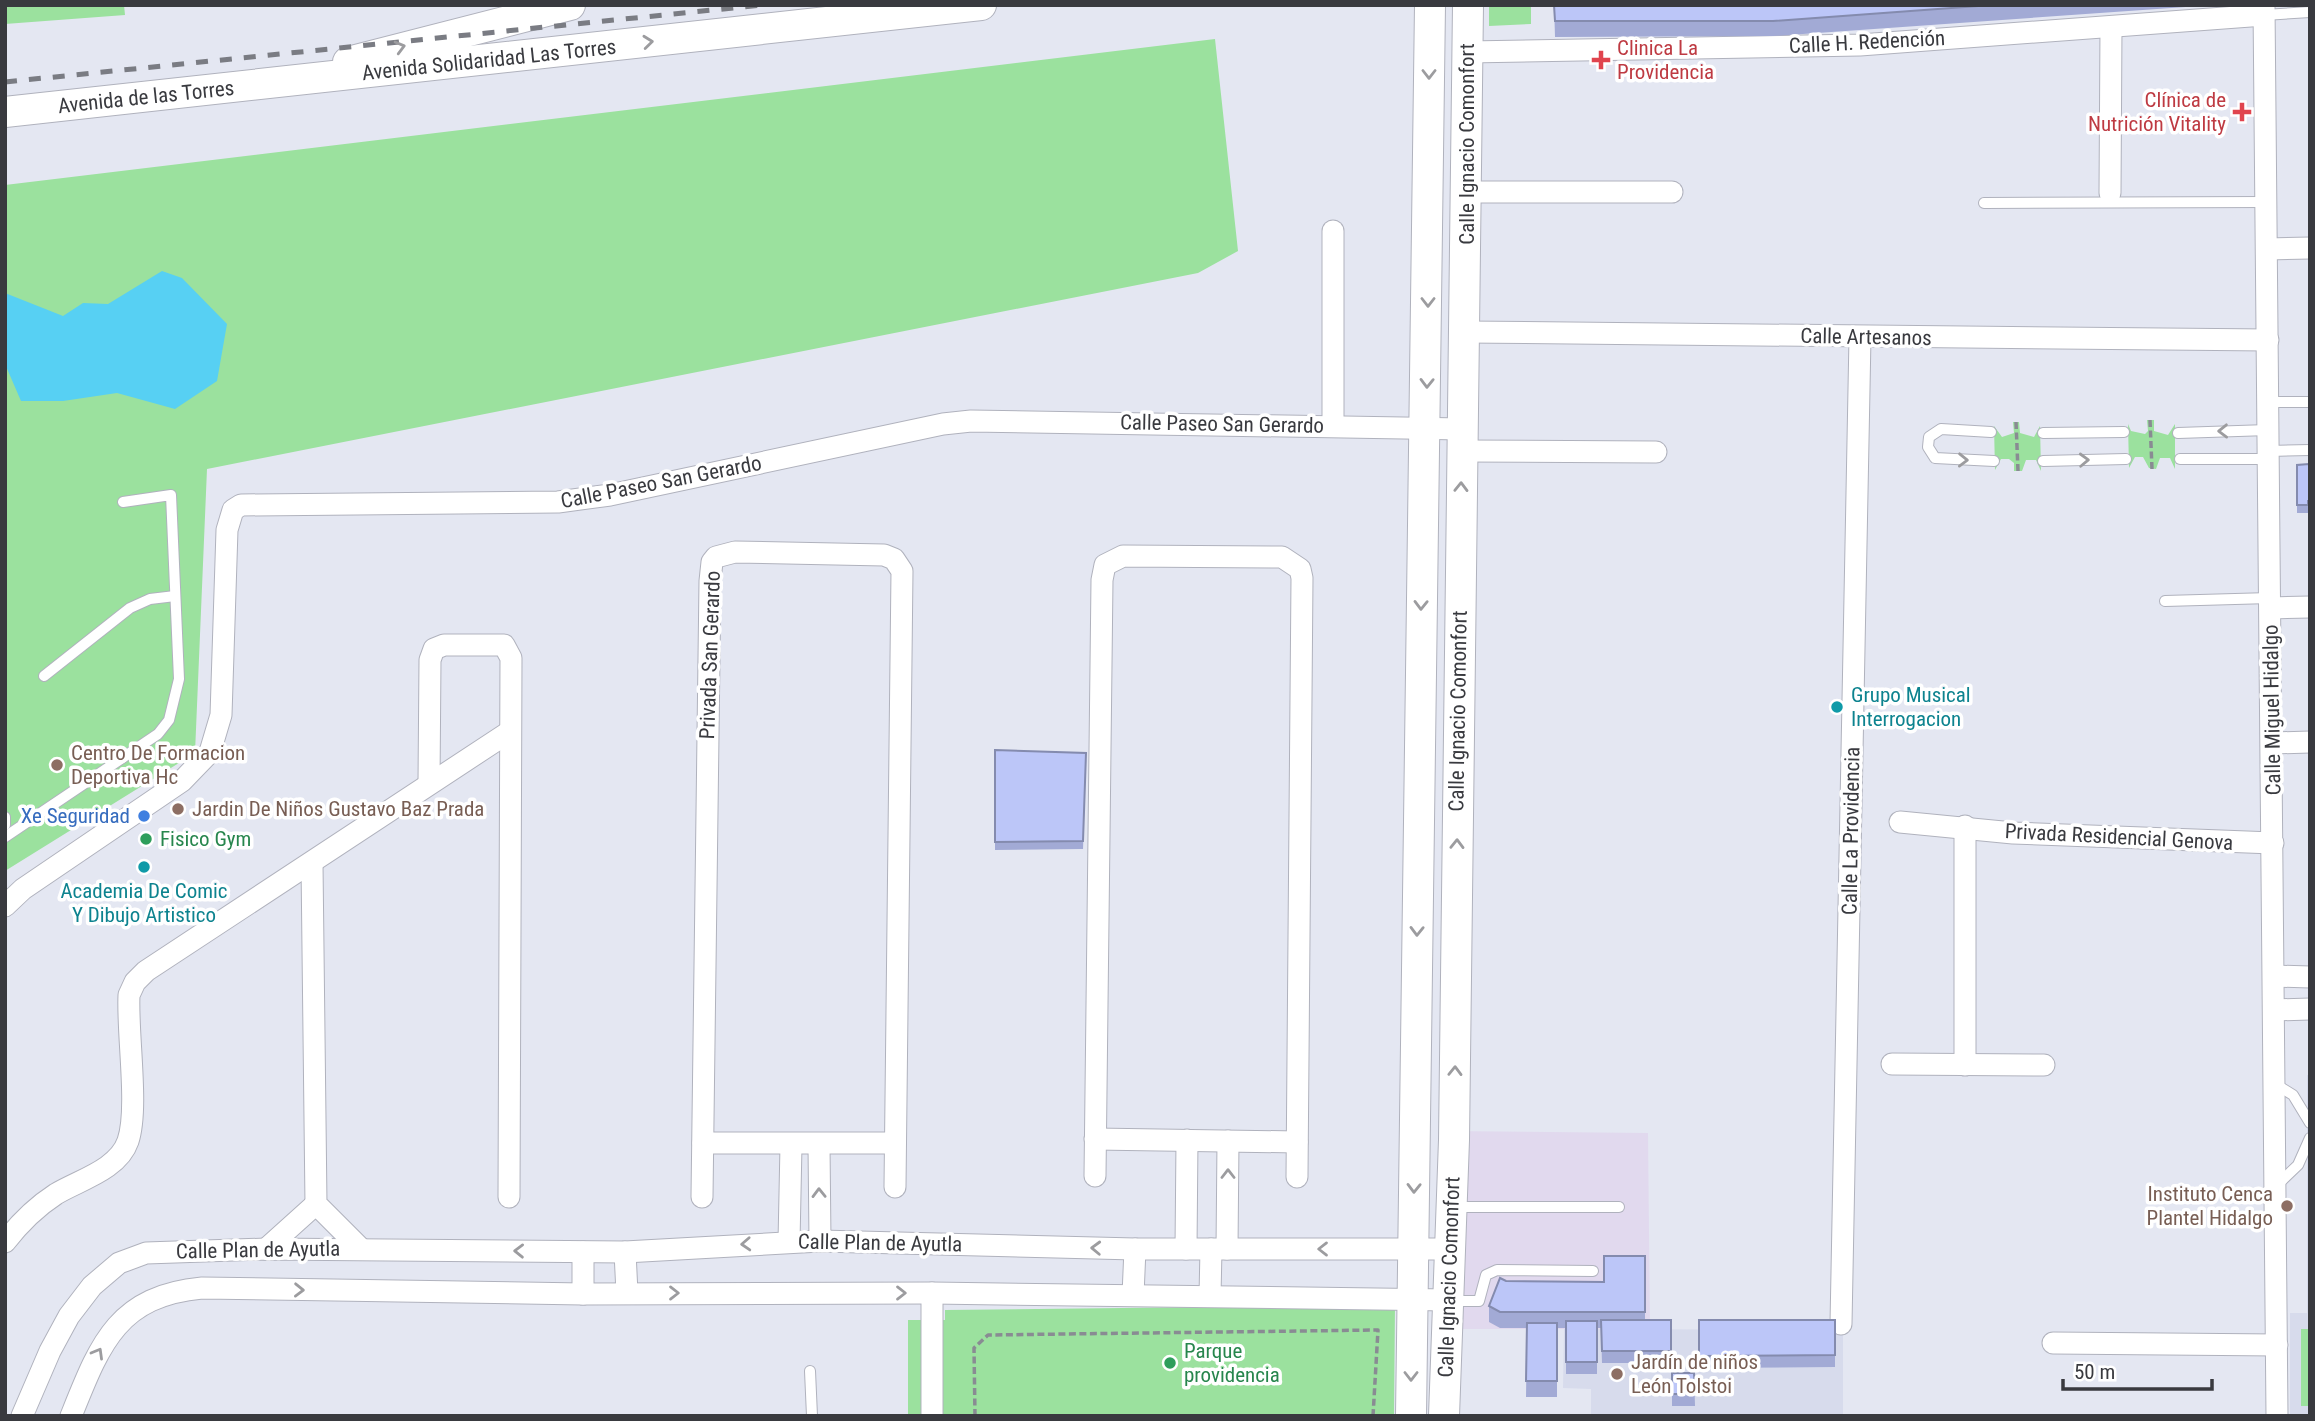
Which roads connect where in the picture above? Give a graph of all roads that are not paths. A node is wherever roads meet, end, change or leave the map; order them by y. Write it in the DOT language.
graph roads {
  1 [pos="570,5"];
  2 [pos="981,5"];
  3 [pos="1430,6"];
  4 [pos="2264,10"];
  5 [pos="2310,12"];
  6 [pos="1470,21"];
  7 [pos="2111,27"];
  8 [pos="288,82"];
  9 [pos="5,112"];
  10 [pos="1468,192"];
  11 [pos="1672,192"];
  12 [pos="2110,193"];
  13 [pos="2267,202"];
  14 [pos="1984,203"];
  15 [pos="1332,231"];
  16 [pos="2310,248"];
  17 [pos="2267,249"];
  18 [pos="1464,332"];
  19 [pos="1860,337"];
  20 [pos="2268,340"];
  21 [pos="2269,402"];
  22 [pos="2310,402"];
  23 [pos="1332,426"];
  24 [pos="1426,429"];
  25 [pos="1991,432"];
  26 [pos="2124,432"];
  27 [pos="2043,433"];
  28 [pos="2178,433"];
  29 [pos="1462,440"];
  30 [pos="2269,447"];
  31 [pos="2310,450"];
  32 [pos="1656,452"];
  33 [pos="2126,459"];
  34 [pos="2180,459"];
  35 [pos="1994,461"];
  36 [pos="2043,461"];
  37 [pos="123,502"];
  38 [pos="176,596"];
  39 [pos="2165,601"];
  40 [pos="2271,603"];
  41 [pos="2310,607"];
  42 [pos="44,676"];
  43 [pos="509,732"];
  44 [pos="2310,742"];
  45 [pos="2273,743"];
  46 [pos="429,783"];
  47 [pos="5,817"];
  48 [pos="1900,822"];
  49 [pos="5,825"];
  50 [pos="1965,826"];
  51 [pos="5,836"];
  52 [pos="2273,843"];
  53 [pos="312,864"];
  54 [pos="5,906"];
  55 [pos="2274,976"];
  56 [pos="2310,977"];
  57 [pos="2310,1009"];
  58 [pos="2274,1010"];
  59 [pos="1892,1064"];
  60 [pos="1965,1065"];
  61 [pos="2044,1065"];
  62 [pos="2275,1084"];
  63 [pos="2310,1123"];
  64 [pos="2310,1138"];
  65 [pos="1096,1139"];
  66 [pos="1187,1140"];
  67 [pos="1228,1141"];
  68 [pos="1297,1142"];
  69 [pos="703,1143"];
  70 [pos="895,1143"];
  71 [pos="791,1145"];
  72 [pos="819,1145"];
  73 [pos="1095,1175"];
  74 [pos="1297,1177"];
  75 [pos="2276,1186"];
  76 [pos="895,1187"];
  77 [pos="509,1197"];
  78 [pos="702,1197"];
  79 [pos="316,1204"];
  80 [pos="1452,1207"];
  81 [pos="1619,1207"];
  82 [pos="820,1241"];
  83 [pos="5,1242"];
  84 [pos="789,1242"];
  85 [pos="266,1249"];
  86 [pos="361,1249"];
  87 [pos="1135,1249"];
  88 [pos="1186,1249"];
  89 [pos="1219,1249"];
  90 [pos="1413,1249"];
  91 [pos="1450,1249"];
  92 [pos="583,1252"];
  93 [pos="625,1252"];
  94 [pos="1593,1271"];
  95 [pos="627,1293"];
  96 [pos="932,1293"];
  97 [pos="583,1294"];
  98 [pos="1133,1295"];
  99 [pos="1210,1296"];
  100 [pos="1412,1299"];
  101 [pos="1448,1300"];
  102 [pos="1841,1324"];
  103 [pos="2053,1343"];
  104 [pos="2277,1345"];
  105 [pos="810,1370"];
  106 [pos="22,1416"];
  107 [pos="71,1416"];
  108 [pos="812,1416"];
  109 [pos="932,1416"];
  110 [pos="1411,1416"];
  111 [pos="1444,1416"];
  112 [pos="2277,1416"];
  8 -- 1 [label="main road, Avenida Solidaridad Las Torres, one-way"];
  8 -- 2 [label="main road, Avenida Solidaridad Las Torres, one-way"];
  3 -- 24 [label="main road, Calle Ignacio Comonfort, one-way"];
  4 -- 5 [label="lane"];
  4 -- 7 [label="street, Calle H. Redención"];
  4 -- 13 [label="street, Calle Miguel Hidalgo"];
  6 -- 7 [label="street, Calle H. Redención"];
  6 -- 10 [label="main road, Calle Ignacio Comonfort"];
  7 -- 12 [label="street"];
  8 -- 9 [label="main road, Avenida de las Torres"];
  10 -- 11 [label="street"];
  10 -- 18 [label="main road, Calle Ignacio Comonfort"];
  13 -- 14 [label="lane"];
  13 -- 17 [label="street, Calle Miguel Hidalgo"];
  15 -- 23 [label="street"];
  16 -- 17 [label="street"];
  17 -- 20 [label="street, Calle Miguel Hidalgo"];
  18 -- 19 [label="street, Calle Artesanos"];
  18 -- 29 [label="main road, Calle Ignacio Comonfort"];
  19 -- 20 [label="street, Calle Artesanos"];
  19 -- 102 [label="street, Calle La Providencia"];
  20 -- 21 [label="street, Calle Miguel Hidalgo"];
  21 -- 22 [label="lane"];
  21 -- 30 [label="street, Calle Miguel Hidalgo"];
  23 -- 24 [label="street, Calle Paseo San Gerardo"];
  23 -- 54 [label="street, Calle Paseo San Gerardo"];
  24 -- 29 [label="street, Calle Paseo San Gerardo"];
  24 -- 90 [label="main road, Calle Ignacio Comonfort, one-way"];
  25 -- 35 [label="lane, one-way"];
  26 -- 27 [label="lane"];
  30 -- 28 [label="lane, one-way"];
  29 -- 32 [label="street, Calle Paseo San Gerardo"];
  80 -- 29 [label="main road, Calle Ignacio Comonfort, one-way"];
  30 -- 31 [label="lane"];
  30 -- 34 [label="lane"];
  30 -- 40 [label="street, Calle Miguel Hidalgo"];
  36 -- 33 [label="lane, one-way"];
  37 -- 38 [label="lane"];
  38 -- 42 [label="lane"];
  38 -- 51 [label="lane"];
  39 -- 40 [label="lane"];
  40 -- 41 [label="street"];
  40 -- 45 [label="street, Calle Miguel Hidalgo"];
  43 -- 46 [label="street"];
  43 -- 46 [label="street"];
  43 -- 77 [label="street"];
  44 -- 45 [label="street"];
  45 -- 52 [label="street, Calle Miguel Hidalgo"];
  46 -- 53 [label="street"];
  47 -- 49 [label="lane"];
  48 -- 50 [label="street, Privada Residencial Genova"];
  50 -- 52 [label="street, Privada Residencial Genova"];
  50 -- 60 [label="street"];
  52 -- 55 [label="street, Calle Miguel Hidalgo"];
  53 -- 79 [label="street"];
  53 -- 83 [label="street"];
  55 -- 56 [label="street"];
  55 -- 58 [label="street, Calle Miguel Hidalgo"];
  57 -- 58 [label="street"];
  58 -- 62 [label="street, Calle Miguel Hidalgo"];
  59 -- 60 [label="street"];
  60 -- 61 [label="street"];
  62 -- 63 [label="lane"];
  62 -- 75 [label="street, Calle Miguel Hidalgo"];
  64 -- 75 [label="lane"];
  65 -- 66 [label="street"];
  65 -- 68 [label="street"];
  65 -- 73 [label="street"];
  66 -- 67 [label="street"];
  66 -- 88 [label="street"];
  67 -- 68 [label="street"];
  89 -- 67 [label="street, one-way"];
  68 -- 74 [label="street"];
  69 -- 70 [label="street, Privada San Gerardo"];
  69 -- 71 [label="street"];
  69 -- 78 [label="street, Privada San Gerardo"];
  70 -- 72 [label="street"];
  70 -- 76 [label="street, Privada San Gerardo"];
  71 -- 72 [label="street"];
  71 -- 84 [label="street"];
  82 -- 72 [label="street, one-way"];
  75 -- 104 [label="street, Calle Miguel Hidalgo"];
  79 -- 85 [label="street"];
  79 -- 86 [label="street"];
  80 -- 81 [label="lane"];
  80 -- 91 [label="main road, Calle Ignacio Comonfort"];
  82 -- 84 [label="street, Calle Plan de Ayutla"];
  87 -- 82 [label="street, Calle Plan de Ayutla, one-way"];
  84 -- 93 [label="street, Calle Plan de Ayutla, one-way"];
  85 -- 86 [label="street, Calle Plan de Ayutla"];
  85 -- 106 [label="street, Calle Plan de Ayutla"];
  92 -- 86 [label="street, Calle Plan de Ayutla, one-way"];
  87 -- 88 [label="street, Calle Plan de Ayutla"];
  87 -- 98 [label="street"];
  88 -- 89 [label="street, Calle Plan de Ayutla"];
  90 -- 89 [label="street, Calle Plan de Ayutla, one-way"];
  89 -- 99 [label="street"];
  90 -- 91 [label="street, Calle Plan de Ayutla"];
  90 -- 100 [label="main road, Calle Ignacio Comonfort"];
  91 -- 101 [label="main road, Calle Ignacio Comonfort"];
  92 -- 93 [label="street, Calle Plan de Ayutla"];
  92 -- 97 [label="street"];
  93 -- 95 [label="street"];
  94 -- 101 [label="lane"];
  95 -- 96 [label="street, Calle Plan de Ayutla, one-way"];
  95 -- 97 [label="street, Calle Plan de Ayutla"];
  96 -- 98 [label="street, Calle Plan de Ayutla"];
  96 -- 109 [label="street"];
  107 -- 97 [label="street, Calle Plan de Ayutla, one-way"];
  98 -- 99 [label="street, Calle Plan de Ayutla"];
  99 -- 100 [label="street, Calle Plan de Ayutla"];
  100 -- 101 [label="street, Calle Plan de Ayutla"];
  100 -- 110 [label="main road, Calle Ignacio Comonfort, one-way"];
  101 -- 111 [label="main road, Calle Ignacio Comonfort"];
  103 -- 104 [label="street"];
  104 -- 112 [label="street, Calle Miguel Hidalgo"];
  105 -- 108 [label="lane"];
}
